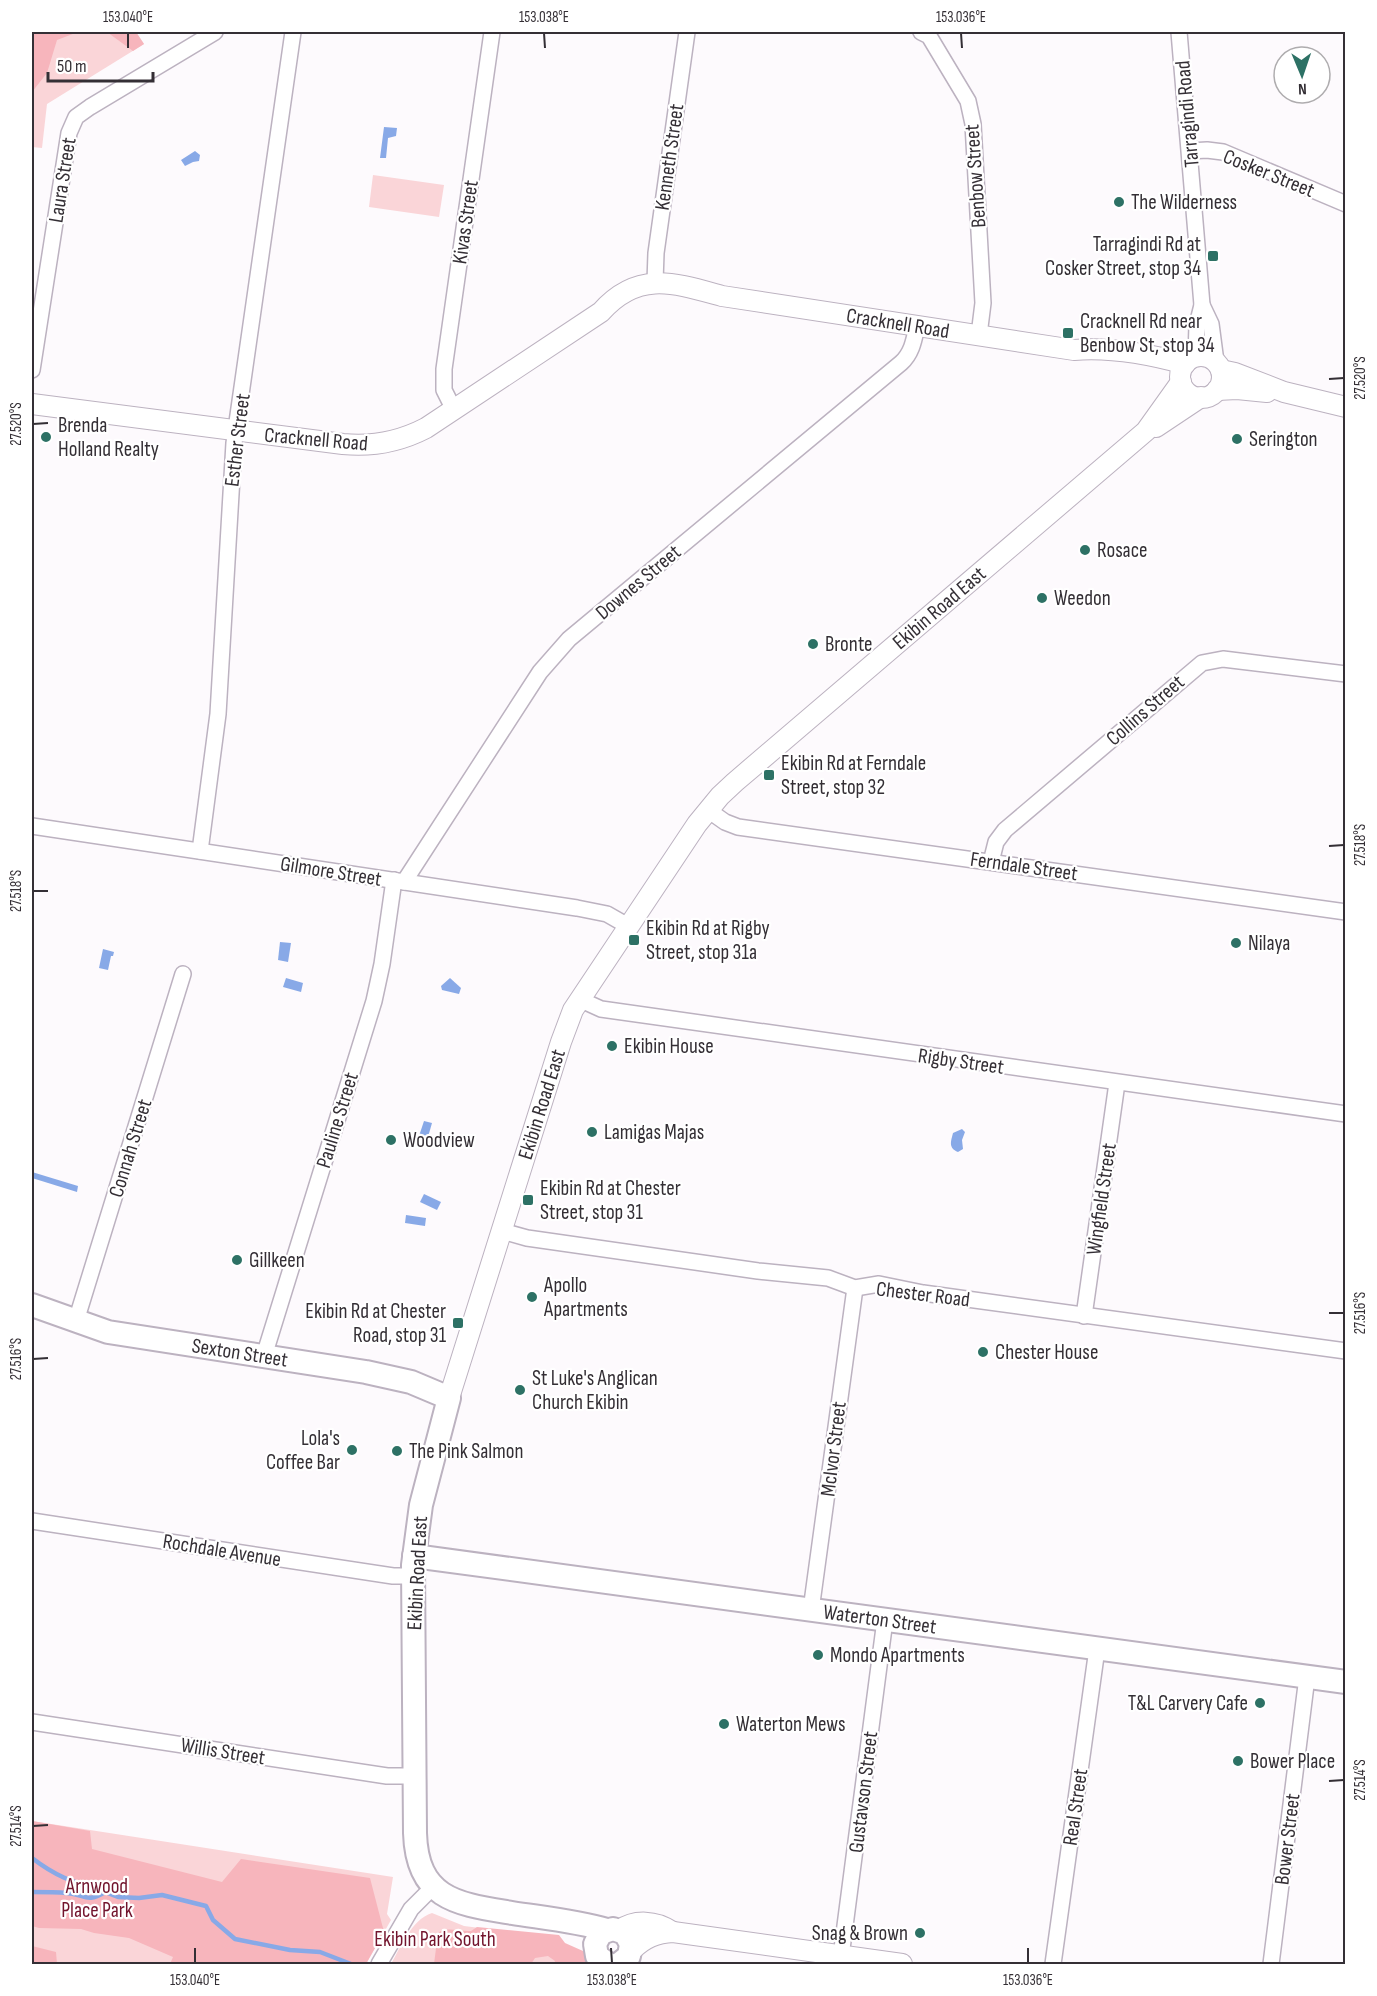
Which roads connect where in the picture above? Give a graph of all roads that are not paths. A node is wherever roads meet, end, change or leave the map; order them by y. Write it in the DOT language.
graph roads {
  1 [pos="215,32"];
  2 [pos="293,32"];
  3 [pos="492,32"];
  4 [pos="687,32"];
  5 [pos="921,32"];
  6 [pos="1179,32"];
  7 [pos="1190,151"];
  8 [pos="1346,204"];
  9 [pos="655,282"];
  10 [pos="723,296"];
  11 [pos="1202,305"];
  12 [pos="601,312"];
  13 [pos="917,326"];
  14 [pos="979,335"];
  15 [pos="1219,366"];
  16 [pos="32,370"];
  17 [pos="1186,370"];
  18 [pos="1284,392"];
  19 [pos="1209,394"];
  20 [pos="32,404"];
  21 [pos="1346,407"];
  22 [pos="454,410"];
  23 [pos="236,431"];
  24 [pos="1146,431"];
  25 [pos="1346,674"];
  26 [pos="708,810"];
  27 [pos="32,826"];
  28 [pos="200,851"];
  29 [pos="991,862"];
  30 [pos="399,881"];
  31 [pos="1346,912"];
  32 [pos="628,926"];
  33 [pos="183,974"];
  34 [pos="579,999"];
  35 [pos="1117,1083"];
  36 [pos="1346,1114"];
  37 [pos="502,1231"];
  38 [pos="855,1288"];
  39 [pos="32,1305"];
  40 [pos="1084,1316"];
  41 [pos="76,1321"];
  42 [pos="1346,1351"];
  43 [pos="264,1356"];
  44 [pos="449,1398"];
  45 [pos="32,1521"];
  46 [pos="413,1566"];
  47 [pos="812,1610"];
  48 [pos="885,1620"];
  49 [pos="1097,1649"];
  50 [pos="1307,1677"];
  51 [pos="1346,1683"];
  52 [pos="32,1722"];
  53 [pos="414,1776"];
  54 [pos="433,1887"];
  55 [pos="543,1919"];
  56 [pos="613,1930"];
  57 [pos="673,1932"];
  58 [pos="615,1959"];
  59 [pos="841,1960"];
  60 [pos="378,1965"];
  61 [pos="902,1965"];
  62 [pos="1053,1965"];
  63 [pos="1271,1965"];
  1 -- 16 [label="street, Laura Street"];
  2 -- 23 [label="street, Esther Street"];
  3 -- 22 [label="street, Kivas Street"];
  4 -- 9 [label="street, Kenneth Street"];
  5 -- 14 [label="street, Benbow Street"];
  6 -- 7 [label="street, Tarragindi Road"];
  7 -- 8 [label="street, Cosker Street"];
  7 -- 11 [label="street, Tarragindi Road"];
  9 -- 10 [label="street, Cracknell Road"];
  9 -- 12 [label="street, Cracknell Road"];
  10 -- 12 [label="street, Cracknell Road"];
  10 -- 13 [label="street, Cracknell Road"];
  11 -- 15 [label="street, Tarragindi Road"];
  11 -- 17 [label="street, Tarragindi Road"];
  12 -- 22 [label="street, Cracknell Road"];
  13 -- 14 [label="street, Cracknell Road"];
  13 -- 30 [label="street, Downes Street"];
  14 -- 17 [label="street, Cracknell Road"];
  15 -- 17 [label="street"];
  15 -- 18 [label="street"];
  15 -- 19 [label="street"];
  17 -- 19 [label="street"];
  17 -- 24 [label="street, Ekibin Road East"];
  18 -- 19 [label="street"];
  18 -- 21 [label="street"];
  19 -- 24 [label="street, Ekibin Road East"];
  20 -- 23 [label="street, Cracknell Road"];
  22 -- 23 [label="street, Cracknell Road"];
  23 -- 28 [label="street, Esther Street"];
  24 -- 26 [label="street, Ekibin Road East"];
  25 -- 29 [label="street, Collins Street"];
  26 -- 29 [label="street, Ferndale Street"];
  26 -- 32 [label="street, Ekibin Road East"];
  27 -- 28 [label="street, Gilmore Street"];
  28 -- 30 [label="street, Gilmore Street"];
  29 -- 31 [label="street, Ferndale Street"];
  30 -- 32 [label="street, Gilmore Street"];
  30 -- 43 [label="street, Pauline Street"];
  32 -- 34 [label="street, Ekibin Road East"];
  33 -- 41 [label="street, Connah Street"];
  34 -- 35 [label="street, Rigby Street"];
  34 -- 37 [label="street, Ekibin Road East"];
  35 -- 36 [label="street, Rigby Street"];
  35 -- 40 [label="street, Wingfield Street"];
  37 -- 38 [label="street, Chester Road"];
  37 -- 44 [label="street, Ekibin Road East"];
  38 -- 40 [label="street, Chester Road"];
  38 -- 47 [label="street, McIvor Street"];
  39 -- 41 [label="main road, Sexton Street"];
  40 -- 42 [label="street, Chester Road"];
  41 -- 43 [label="main road, Sexton Street"];
  43 -- 44 [label="main road, Sexton Street"];
  44 -- 46 [label="main road, Ekibin Road East"];
  45 -- 46 [label="street, Rochdale Avenue"];
  46 -- 47 [label="main road, Waterton Street"];
  46 -- 53 [label="main road, Ekibin Road East"];
  47 -- 48 [label="main road, Waterton Street"];
  48 -- 49 [label="main road, Waterton Street"];
  48 -- 59 [label="street, Gustavson Street"];
  49 -- 50 [label="main road, Waterton Street"];
  49 -- 62 [label="street, Real Street"];
  50 -- 51 [label="main road, Waterton Street"];
  50 -- 63 [label="street, Bower Street"];
  52 -- 53 [label="street, Willis Street"];
  53 -- 54 [label="main road, Ekibin Road East"];
  54 -- 55 [label="main road"];
  54 -- 60 [label="street"];
  55 -- 56 [label="main road"];
  55 -- 58 [label="main road"];
  56 -- 57 [label="street"];
  56 -- 58 [label="main road"];
  56 -- 58 [label="main road"];
  57 -- 58 [label="street"];
  57 -- 59 [label="street"];
  59 -- 61 [label="street"];
}
